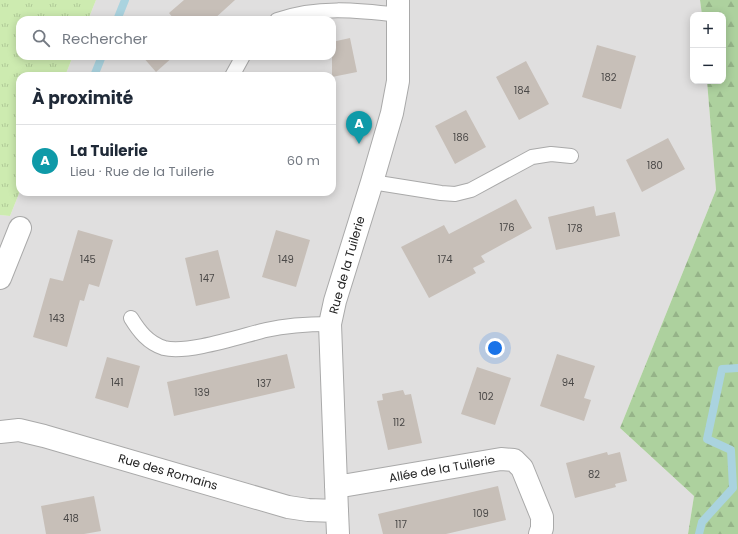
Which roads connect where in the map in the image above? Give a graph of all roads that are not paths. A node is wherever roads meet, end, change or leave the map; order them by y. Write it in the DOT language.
graph roads {
  1 [pos="398,7"];
  2 [pos="292,16"];
  3 [pos="241,60"];
  4 [pos="234,72"];
  5 [pos="571,156"];
  6 [pos="372,182"];
  7 [pos="20,228"];
  8 [pos="0,278"];
  9 [pos="131,318"];
  10 [pos="330,324"];
  11 [pos="0,432"];
  12 [pos="336,487"];
  13 [pos="337,511"];
  14 [pos="338,534"];
  15 [pos="540,534"];
  1 -- 2 [label="lane"];
  1 -- 6 [label="street, Rue de la Tuilerie"];
  3 -- 4 [label="lane"];
  5 -- 6 [label="lane"];
  6 -- 10 [label="street, Rue de la Tuilerie"];
  7 -- 8 [label="street"];
  9 -- 10 [label="lane"];
  10 -- 12 [label="street, Rue de la Tuilerie"];
  11 -- 13 [label="street, Rue des Romains"];
  12 -- 13 [label="street, Rue de la Tuilerie"];
  12 -- 15 [label="street, Allée de la Tuilerie"];
  13 -- 14 [label="street, Rue de la Tuilerie"];
}
